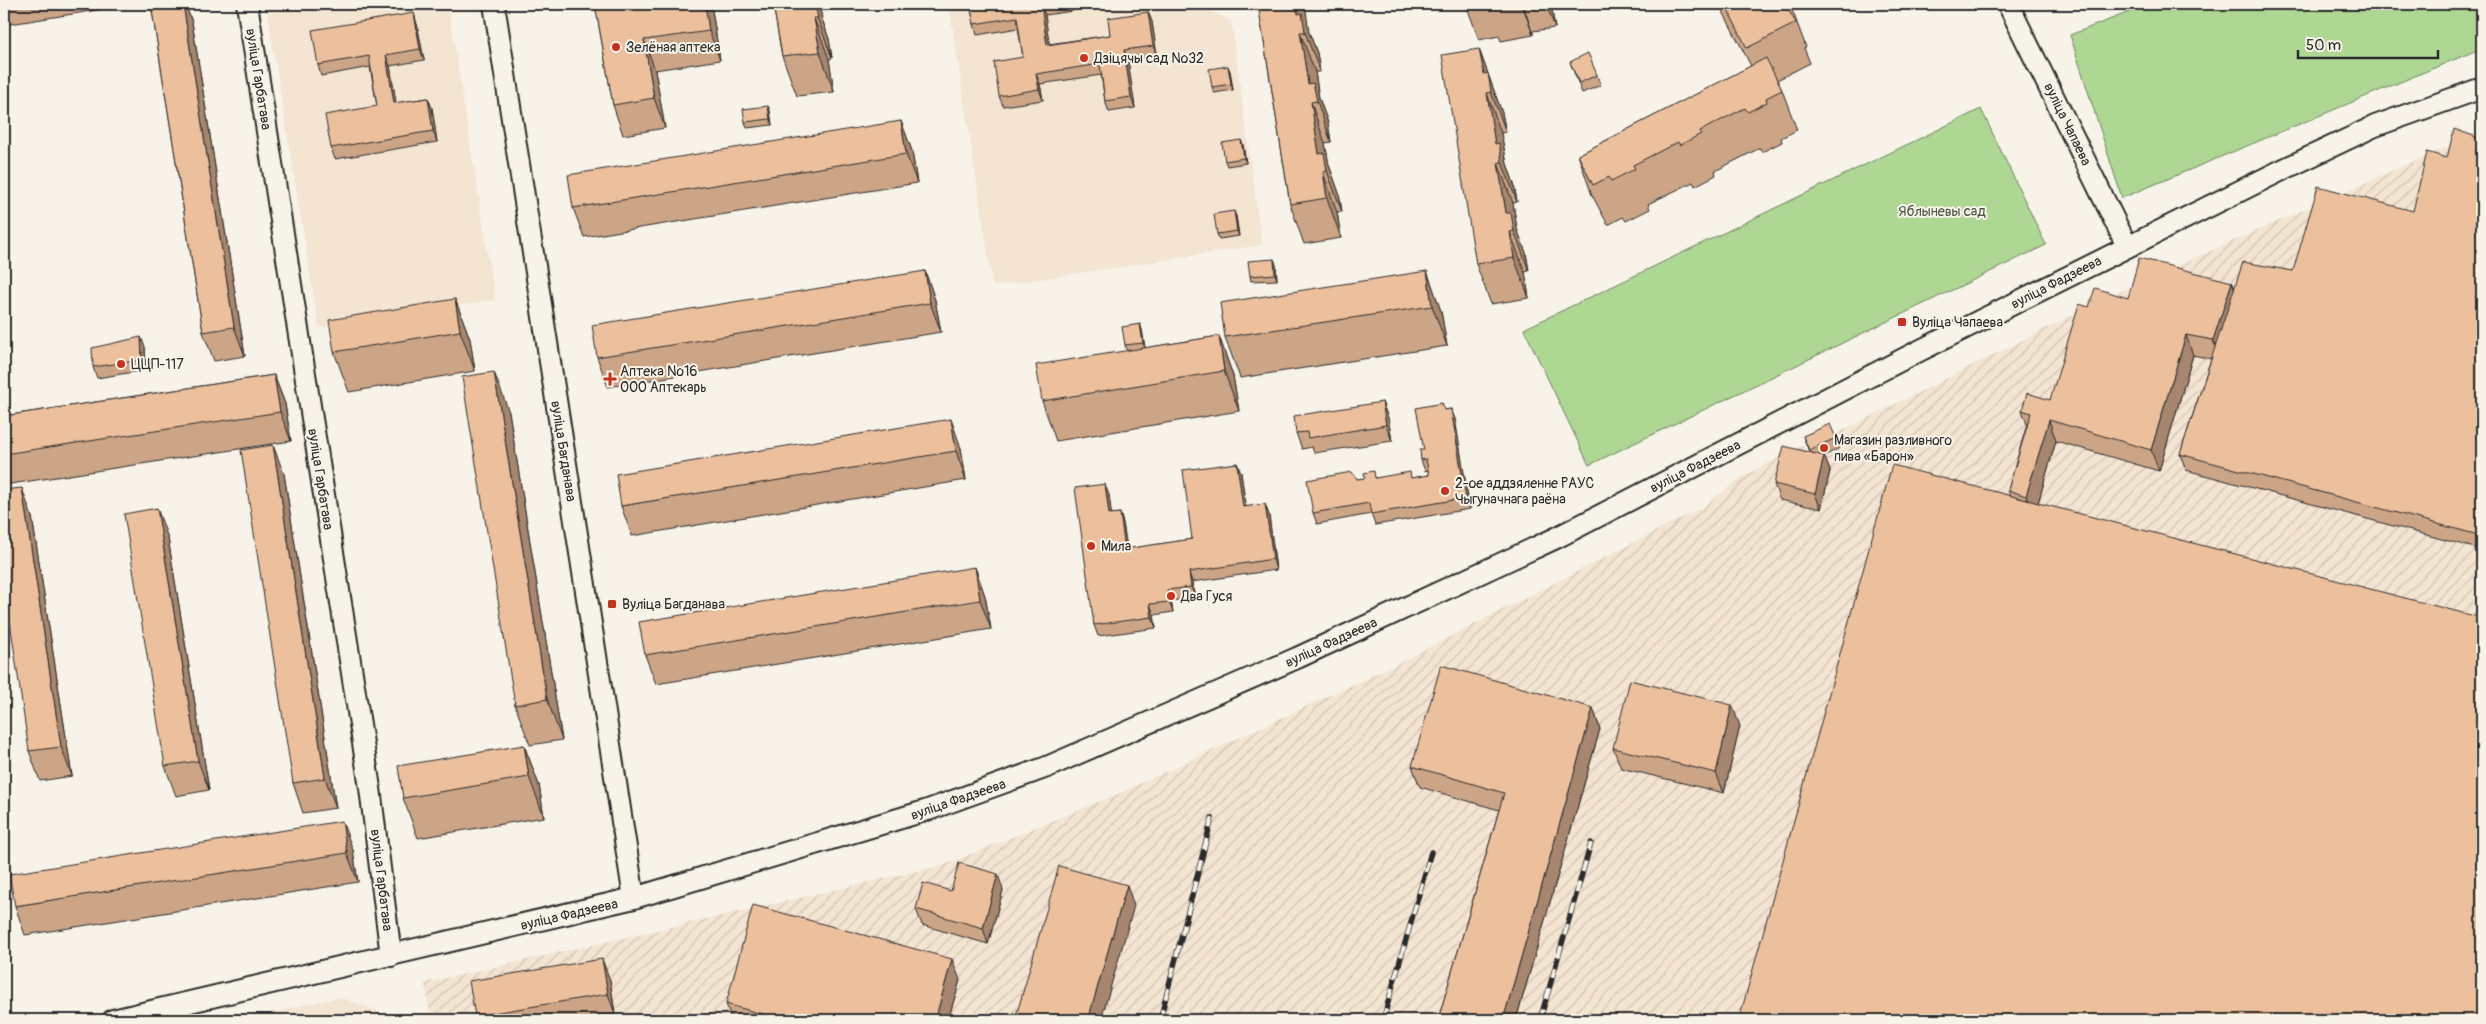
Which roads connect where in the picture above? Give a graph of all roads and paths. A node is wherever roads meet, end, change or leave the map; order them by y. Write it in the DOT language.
graph roads {
  1 [pos="247,4"];
  2 [pos="494,4"];
  3 [pos="2008,4"];
  4 [pos="2482,88"];
  5 [pos="2127,246"];
  6 [pos="634,898"];
  7 [pos="391,956"];
  8 [pos="113,1020"];
  1 -- 7 [label="street, вуліца Гарбатава"];
  2 -- 6 [label="street, вуліца Багданава"];
  3 -- 5 [label="street, вуліца Чапаева"];
  4 -- 5 [label="street, вуліца Фадзеева"];
  5 -- 6 [label="street, вуліца Фадзеева"];
  6 -- 7 [label="street, вуліца Фадзеева"];
  7 -- 8 [label="street, вуліца Фадзеева"];
}
